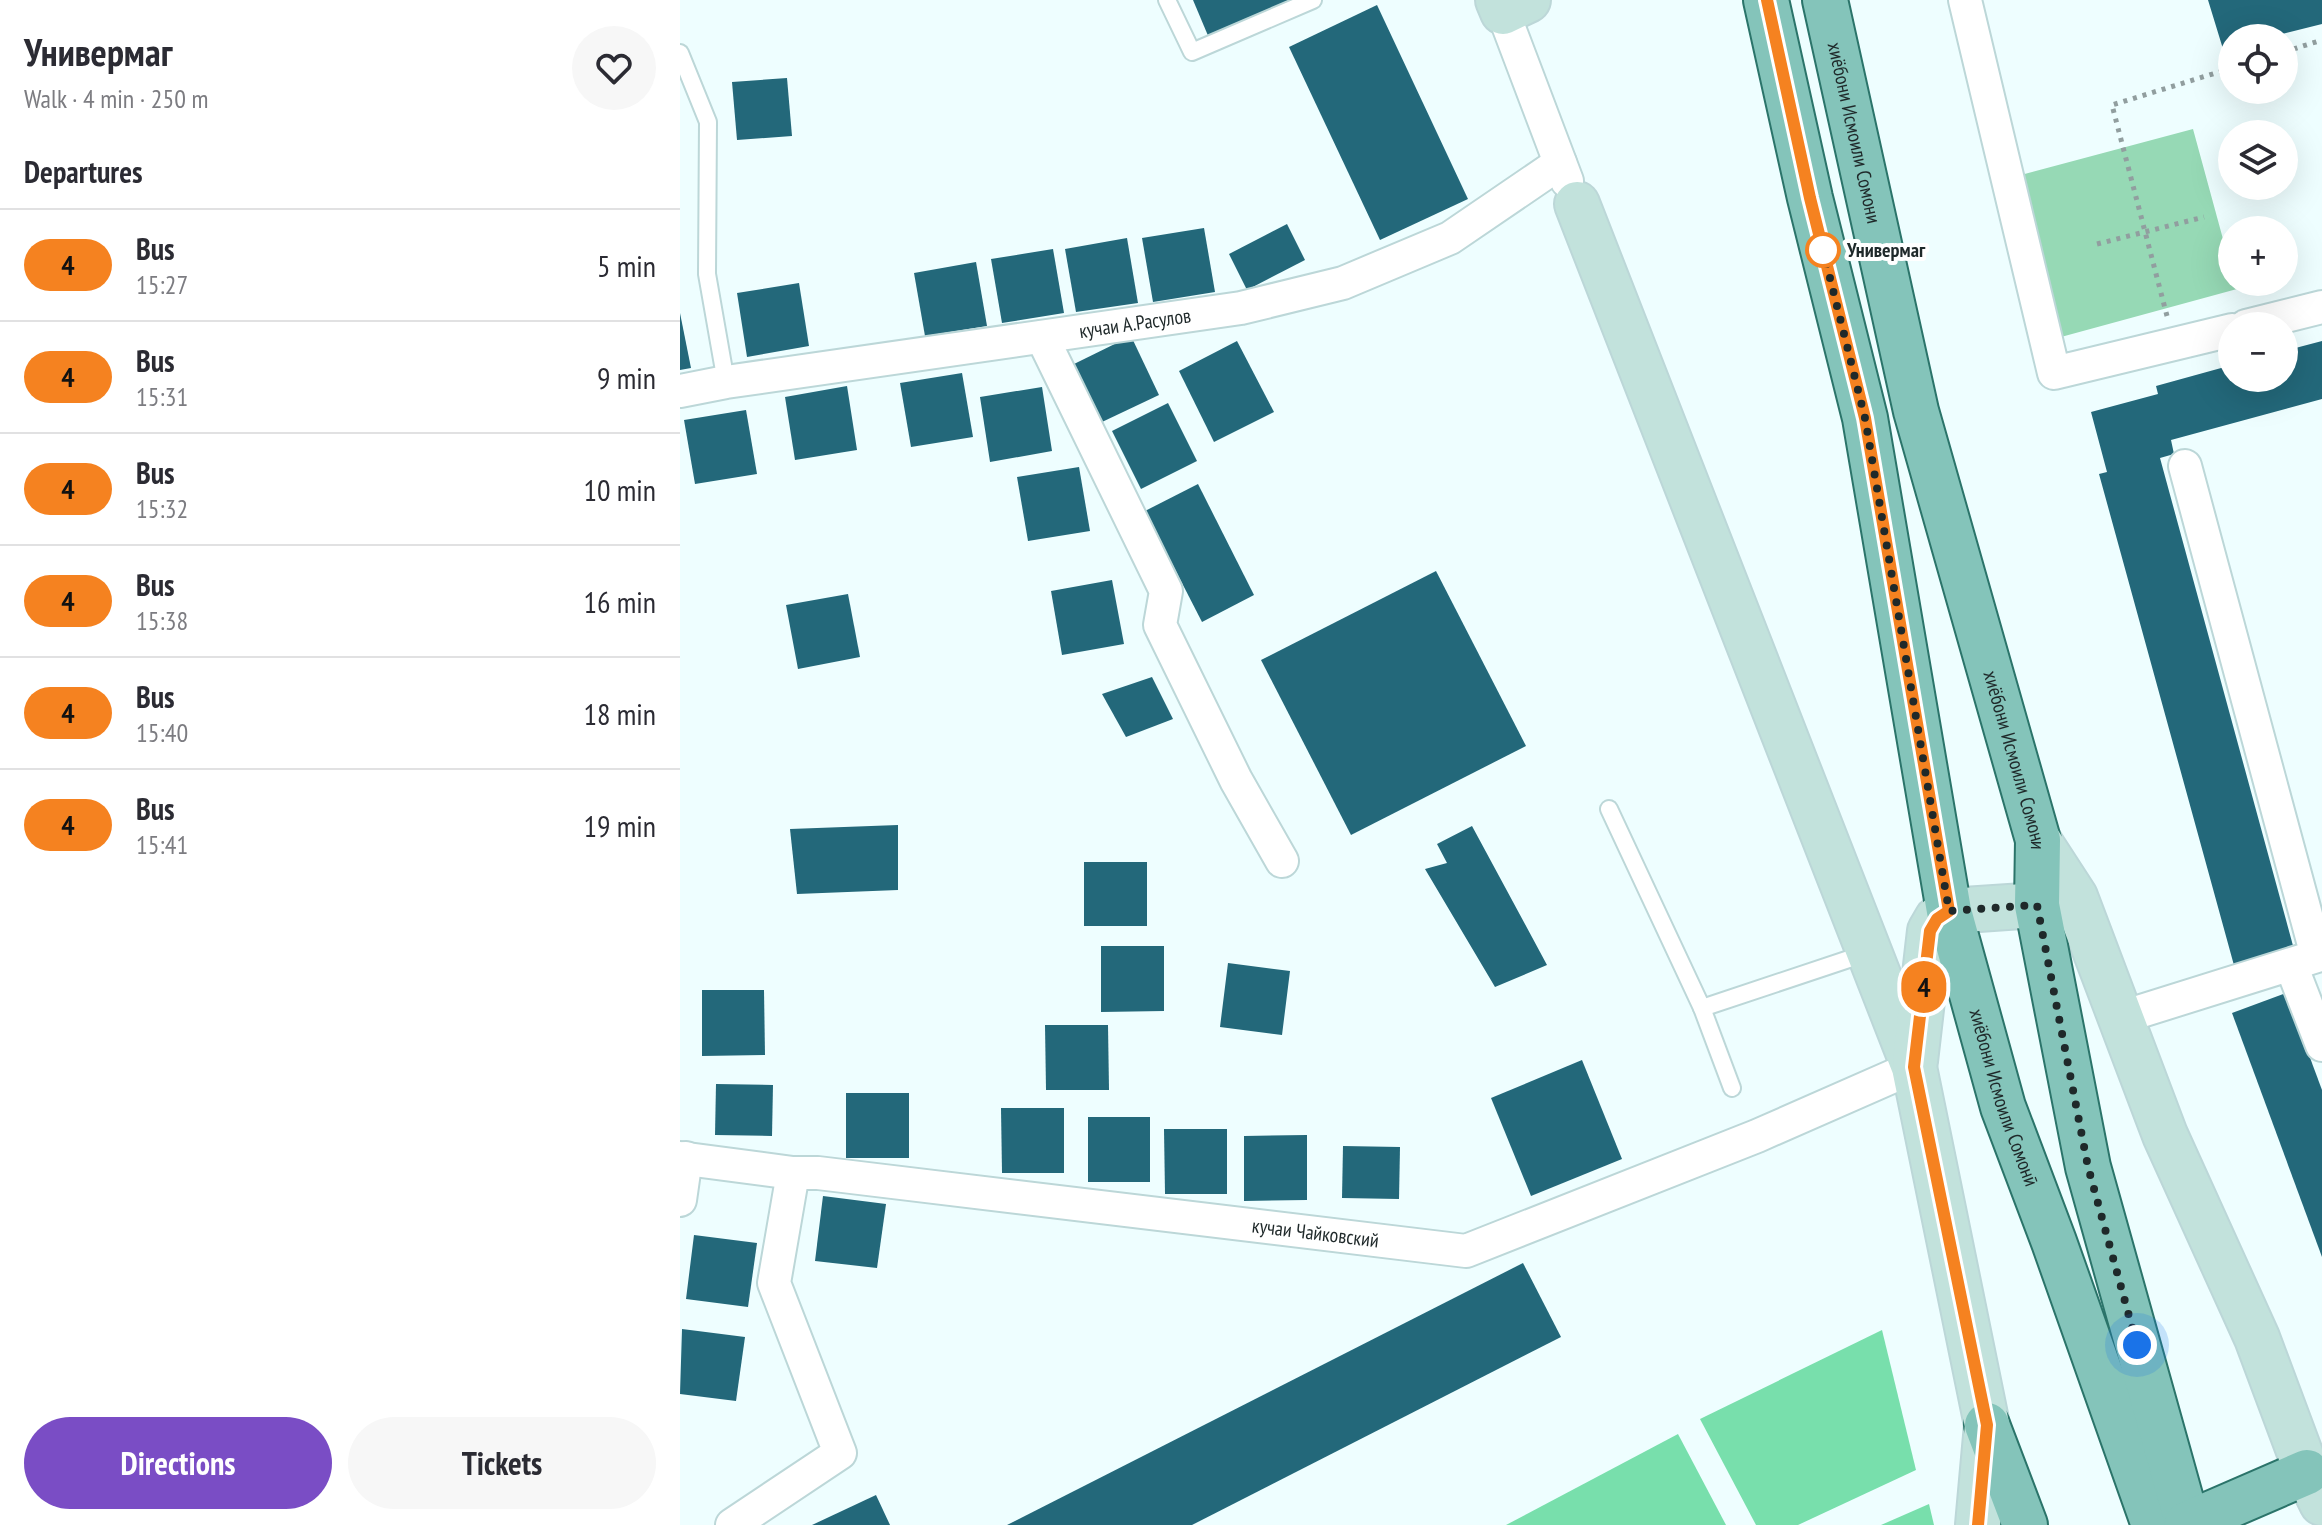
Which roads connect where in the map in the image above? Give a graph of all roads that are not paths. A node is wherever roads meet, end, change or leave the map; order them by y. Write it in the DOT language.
graph roads {
  1 [pos="1167,0"];
  2 [pos="1313,0"];
  3 [pos="1766,0"];
  4 [pos="1825,0"];
  5 [pos="1965,0"];
  6 [pos="1510,4"];
  7 [pos="680,53"];
  8 [pos="1560,163"];
  9 [pos="1577,204"];
  10 [pos="2322,307"];
  11 [pos="2298,313"];
  12 [pos="2218,333"];
  13 [pos="1042,337"];
  14 [pos="726,382"];
  15 [pos="680,391"];
  16 [pos="2185,466"];
  17 [pos="1609,809"];
  18 [pos="2038,840"];
  19 [pos="1282,861"];
  20 [pos="2037,905"];
  21 [pos="1949,911"];
  22 [pos="1869,952"];
  23 [pos="2310,959"];
  24 [pos="1702,1008"];
  25 [pos="2119,1018"];
  26 [pos="2322,1045"];
  27 [pos="1914,1067"];
  28 [pos="1732,1088"];
  29 [pos="683,1158"];
  30 [pos="793,1173"];
  31 [pos="680,1200"];
  32 [pos="1987,1425"];
  33 [pos="2314,1488"];
  34 [pos="732,1525"];
  35 [pos="1978,1525"];
  36 [pos="2025,1525"];
  37 [pos="2176,1525"];
  1 -- 2 [label="lane"];
  3 -- 21 [label="main road, хиёбони Исмоили Сомонӣ"];
  4 -- 18 [label="main road, хиёбони Исмоили Сомони"];
  5 -- 12 [label="street"];
  6 -- 8 [label="street"];
  7 -- 14 [label="lane"];
  8 -- 9 [label="street"];
  8 -- 13 [label="street, кучаи А.Расулов"];
  9 -- 22 [label="main road"];
  10 -- 11 [label="street"];
  13 -- 14 [label="street, кучаи А.Расулов"];
  13 -- 19 [label="street"];
  14 -- 15 [label="street, кучаи А.Расулов"];
  16 -- 23 [label="street"];
  17 -- 24 [label="lane"];
  18 -- 20 [label="main road, хиёбони Исмоили Сомони"];
  18 -- 25 [label="main road"];
  20 -- 21 [label="main road"];
  20 -- 37 [label="main road, хиёбони Исмоили Сомони"];
  21 -- 27 [label="main road"];
  21 -- 37 [label="main road, хиёбони Исмоили Сомонӣ"];
  22 -- 24 [label="lane"];
  22 -- 27 [label="main road"];
  23 -- 25 [label="street"];
  23 -- 26 [label="street"];
  24 -- 28 [label="lane"];
  25 -- 33 [label="main road"];
  27 -- 30 [label="street, кучаи Чайковский"];
  27 -- 32 [label="main road"];
  29 -- 30 [label="street, кучаи Чайковский"];
  29 -- 31 [label="street, кучаи Чайковский"];
  30 -- 34 [label="street"];
  32 -- 35 [label="main road"];
  32 -- 36 [label="main road"];
  33 -- 37 [label="main road"];
}
